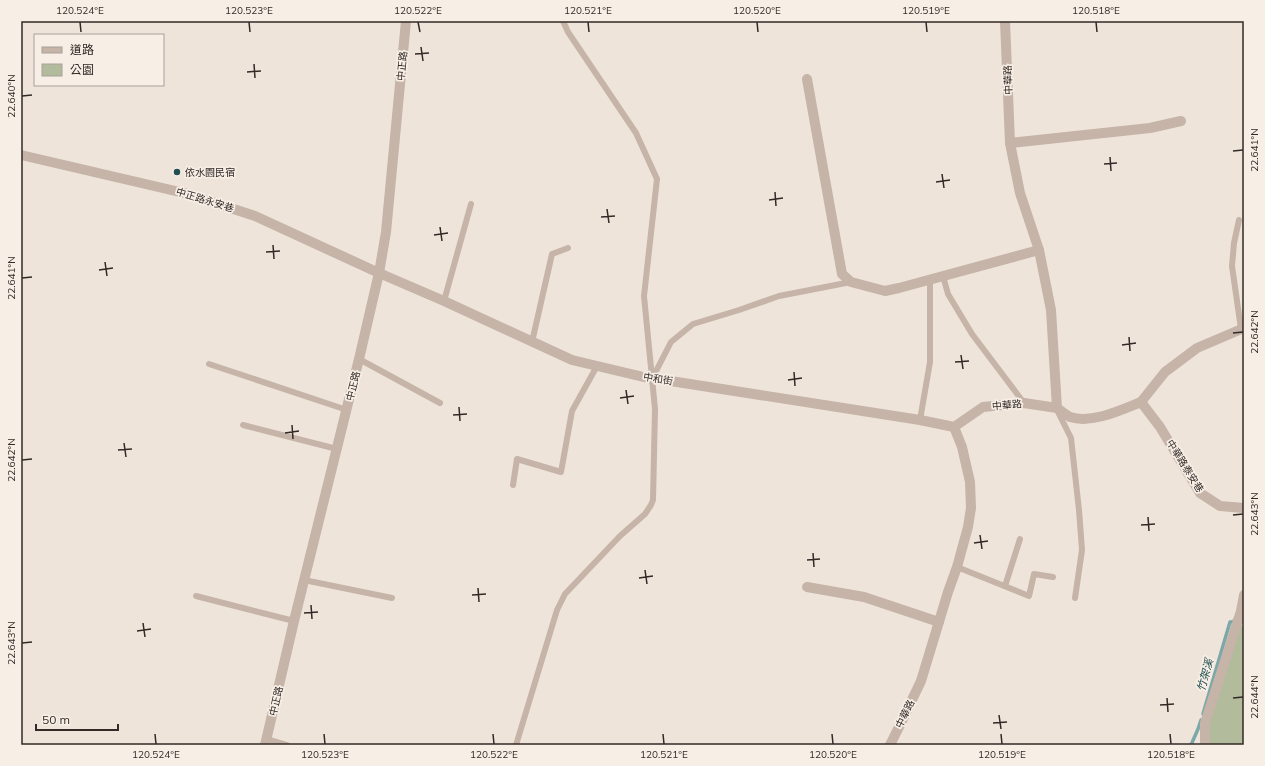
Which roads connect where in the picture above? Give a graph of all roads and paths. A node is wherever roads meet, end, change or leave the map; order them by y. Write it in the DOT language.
graph roads {
  1 [pos="406,21"];
  2 [pos="563,21"];
  3 [pos="1005,21"];
  4 [pos="807,79"];
  5 [pos="1181,121"];
  6 [pos="1010,143"];
  7 [pos="21,155"];
  8 [pos="472,204"];
  9 [pos="1239,220"];
  10 [pos="568,248"];
  11 [pos="1039,250"];
  12 [pos="379,273"];
  13 [pos="943,276"];
  14 [pos="930,280"];
  15 [pos="851,282"];
  16 [pos="444,301"];
  17 [pos="1242,329"];
  18 [pos="532,342"];
  19 [pos="360,359"];
  20 [pos="210,364"];
  21 [pos="597,366"];
  22 [pos="652,379"];
  23 [pos="1141,402"];
  24 [pos="1024,403"];
  25 [pos="440,404"];
  26 [pos="1057,408"];
  27 [pos="347,410"];
  28 [pos="920,420"];
  29 [pos="242,425"];
  30 [pos="954,427"];
  31 [pos="337,449"];
  32 [pos="513,485"];
  33 [pos="1244,508"];
  34 [pos="1020,539"];
  35 [pos="958,567"];
  36 [pos="1053,577"];
  37 [pos="304,580"];
  38 [pos="807,586"];
  39 [pos="1004,586"];
  40 [pos="1244,595"];
  41 [pos="196,596"];
  42 [pos="392,598"];
  43 [pos="1074,598"];
  44 [pos="294,621"];
  45 [pos="939,622"];
  46 [pos="266,742"];
  47 [pos="287,745"];
  48 [pos="516,745"];
  49 [pos="890,745"];
  50 [pos="1205,745"];
  1 -- 12 [label="street, 中正路"];
  2 -- 22 [label="lane"];
  3 -- 6 [label="street, 中華路"];
  4 -- 15 [label="street"];
  5 -- 6 [label="street"];
  6 -- 11 [label="street, 中華路"];
  7 -- 12 [label="street, 中正路永安巷"];
  8 -- 16 [label="lane"];
  9 -- 17 [label="lane"];
  10 -- 18 [label="lane"];
  11 -- 13 [label="street"];
  11 -- 26 [label="street, 中華路"];
  12 -- 16 [label="street, 中和街"];
  12 -- 19 [label="street, 中正路"];
  13 -- 14 [label="street"];
  13 -- 24 [label="lane"];
  14 -- 15 [label="street"];
  14 -- 28 [label="lane"];
  15 -- 22 [label="lane"];
  16 -- 18 [label="street, 中和街"];
  17 -- 23 [label="street"];
  18 -- 21 [label="street, 中和街"];
  19 -- 25 [label="lane"];
  19 -- 27 [label="street, 中正路"];
  20 -- 27 [label="lane"];
  21 -- 22 [label="street, 中和街"];
  21 -- 32 [label="lane"];
  22 -- 28 [label="street, 中和街"];
  22 -- 48 [label="lane"];
  23 -- 26 [label="street"];
  23 -- 33 [label="street, 中華路泰安巷"];
  24 -- 26 [label="street, 中華路"];
  24 -- 30 [label="street, 中華路"];
  26 -- 43 [label="lane"];
  27 -- 31 [label="street, 中正路"];
  28 -- 30 [label="street, 中和街"];
  29 -- 31 [label="lane"];
  30 -- 35 [label="street, 中華路"];
  31 -- 37 [label="street, 中正路"];
  34 -- 39 [label="lane"];
  35 -- 39 [label="lane"];
  35 -- 45 [label="street, 中華路"];
  36 -- 39 [label="lane"];
  37 -- 42 [label="lane"];
  37 -- 44 [label="street, 中正路"];
  38 -- 45 [label="street"];
  40 -- 50 [label="street"];
  41 -- 44 [label="lane"];
  44 -- 46 [label="street, 中正路"];
  45 -- 49 [label="street, 中華路"];
  46 -- 47 [label="lane"];
}
